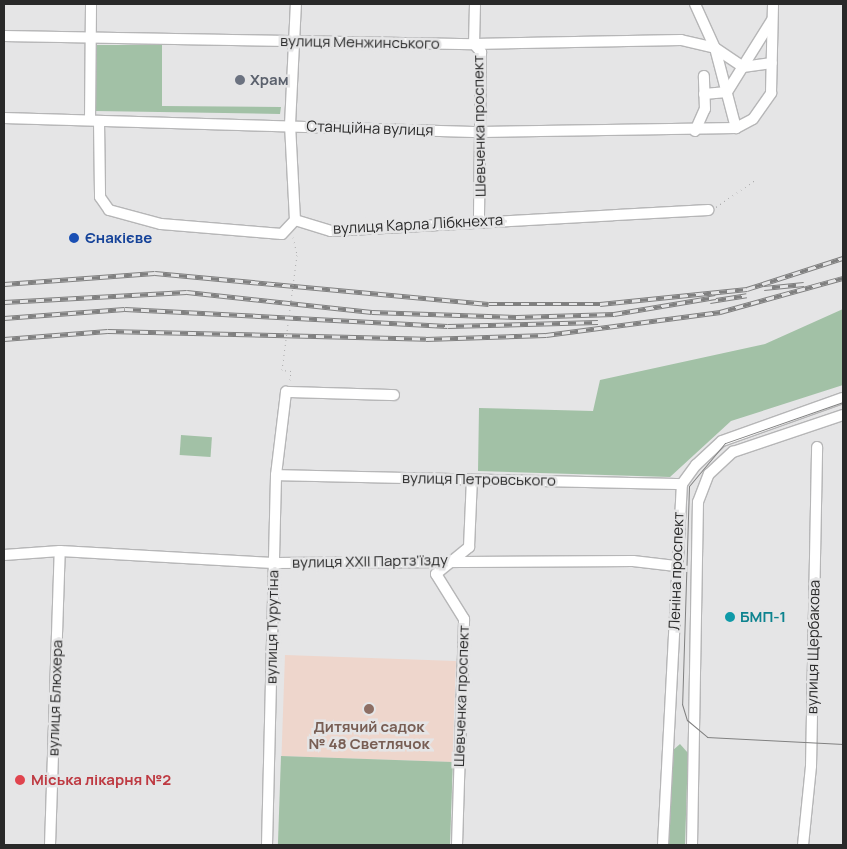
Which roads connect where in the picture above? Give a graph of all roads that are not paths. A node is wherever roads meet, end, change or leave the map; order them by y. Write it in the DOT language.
graph roads {
  1 [pos="91,4"];
  2 [pos="296,4"];
  3 [pos="475,4"];
  4 [pos="695,4"];
  5 [pos="773,4"];
  6 [pos="772,19"];
  7 [pos="4,36"];
  8 [pos="91,39"];
  9 [pos="294,41"];
  10 [pos="474,44"];
  11 [pos="715,48"];
  12 [pos="772,63"];
  13 [pos="743,67"];
  14 [pos="704,76"];
  15 [pos="727,92"];
  16 [pos="704,94"];
  17 [pos="4,118"];
  18 [pos="94,120"];
  19 [pos="290,125"];
  20 [pos="736,128"];
  21 [pos="695,131"];
  22 [pos="482,132"];
  23 [pos="708,210"];
  24 [pos="295,220"];
  25 [pos="479,220"];
  26 [pos="394,395"];
  27 [pos="843,398"];
  28 [pos="843,415"];
  29 [pos="817,448"];
  30 [pos="276,475"];
  31 [pos="472,479"];
  32 [pos="682,484"];
  33 [pos="60,551"];
  34 [pos="4,555"];
  35 [pos="452,560"];
  36 [pos="272,563"];
  37 [pos="676,566"];
  38 [pos="50,845"];
  39 [pos="268,845"];
  40 [pos="457,845"];
  41 [pos="663,845"];
  42 [pos="692,845"];
  43 [pos="803,845"];
  1 -- 8 [label="street"];
  2 -- 9 [label="street"];
  3 -- 10 [label="street, Шевченка проспект"];
  4 -- 11 [label="street"];
  5 -- 6 [label="street"];
  6 -- 12 [label="street"];
  6 -- 13 [label="street"];
  7 -- 8 [label="street, вулиця Менжинського"];
  8 -- 9 [label="street, вулиця Менжинського"];
  8 -- 18 [label="street"];
  9 -- 10 [label="street, вулиця Менжинського"];
  9 -- 19 [label="street"];
  10 -- 11 [label="street, вулиця Менжинського"];
  10 -- 22 [label="street, Шевченка проспект"];
  11 -- 13 [label="street"];
  11 -- 15 [label="street"];
  12 -- 13 [label="street"];
  12 -- 20 [label="street"];
  13 -- 15 [label="street"];
  14 -- 16 [label="street"];
  15 -- 16 [label="street"];
  15 -- 20 [label="street"];
  16 -- 21 [label="street"];
  17 -- 18 [label="street, Станційна вулиця"];
  18 -- 19 [label="street, Станційна вулиця"];
  18 -- 24 [label="street"];
  19 -- 22 [label="street, Станційна вулиця"];
  19 -- 24 [label="street"];
  20 -- 21 [label="street, Станційна вулиця"];
  21 -- 22 [label="street, Станційна вулиця"];
  22 -- 25 [label="street, Шевченка проспект"];
  23 -- 25 [label="street, вулиця Карла Лібкнехта"];
  24 -- 25 [label="street, вулиця Карла Лібкнехта"];
  26 -- 30 [label="street, вулиця Турутіна"];
  27 -- 32 [label="street"];
  28 -- 42 [label="street, Леніна проспект"];
  29 -- 43 [label="street, вулиця Щербакова"];
  30 -- 31 [label="street, вулиця Петровського"];
  30 -- 36 [label="street, вулиця Турутіна"];
  31 -- 32 [label="street, вулиця Петровського"];
  31 -- 35 [label="street, Шевченка проспект"];
  32 -- 37 [label="street, Леніна проспект"];
  33 -- 34 [label="street, вулиця XXII Партз'їзду"];
  33 -- 36 [label="street, вулиця XXII Партз'їзду"];
  33 -- 38 [label="street, вулиця Блюхера"];
  35 -- 36 [label="street, вулиця XXII Партз'їзду"];
  35 -- 37 [label="street, вулиця XXII Партз'їзду"];
  35 -- 40 [label="street, Шевченка проспект"];
  36 -- 39 [label="street, вулиця Турутіна"];
  37 -- 41 [label="street, Леніна проспект"];
}
